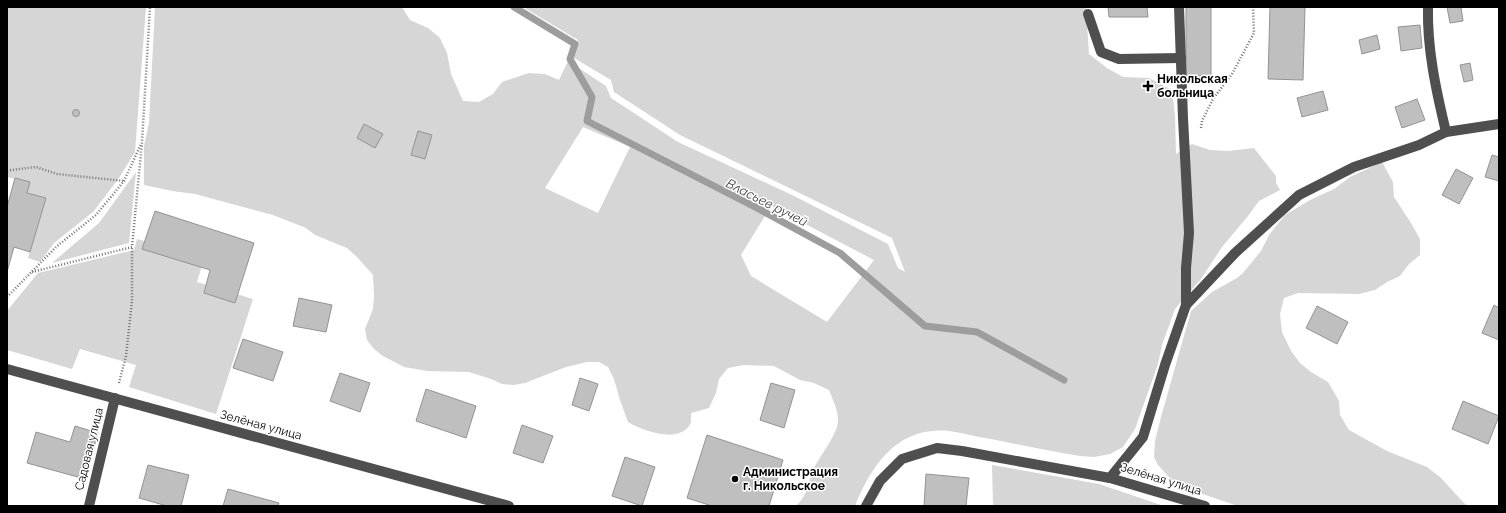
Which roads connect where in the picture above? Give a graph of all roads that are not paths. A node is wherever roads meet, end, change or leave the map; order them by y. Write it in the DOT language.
graph roads {
  1 [pos="1179,7"];
  2 [pos="1428,7"];
  3 [pos="1088,14"];
  4 [pos="1180,58"];
  5 [pos="1499,124"];
  6 [pos="1446,132"];
  7 [pos="1186,305"];
  8 [pos="7,369"];
  9 [pos="115,398"];
  10 [pos="1110,478"];
  11 [pos="89,506"];
  12 [pos="509,506"];
  13 [pos="866,506"];
  14 [pos="1205,506"];
  1 -- 4 [label="street"];
  2 -- 6 [label="street"];
  3 -- 4 [label="street"];
  4 -- 7 [label="street"];
  5 -- 6 [label="street"];
  6 -- 7 [label="street"];
  7 -- 10 [label="street"];
  8 -- 9 [label="street, Зелёная улица"];
  9 -- 11 [label="street, Садовая улица"];
  9 -- 12 [label="street, Зелёная улица"];
  10 -- 13 [label="street, Зелёная улица"];
  10 -- 14 [label="street, Зелёная улица"];
}
